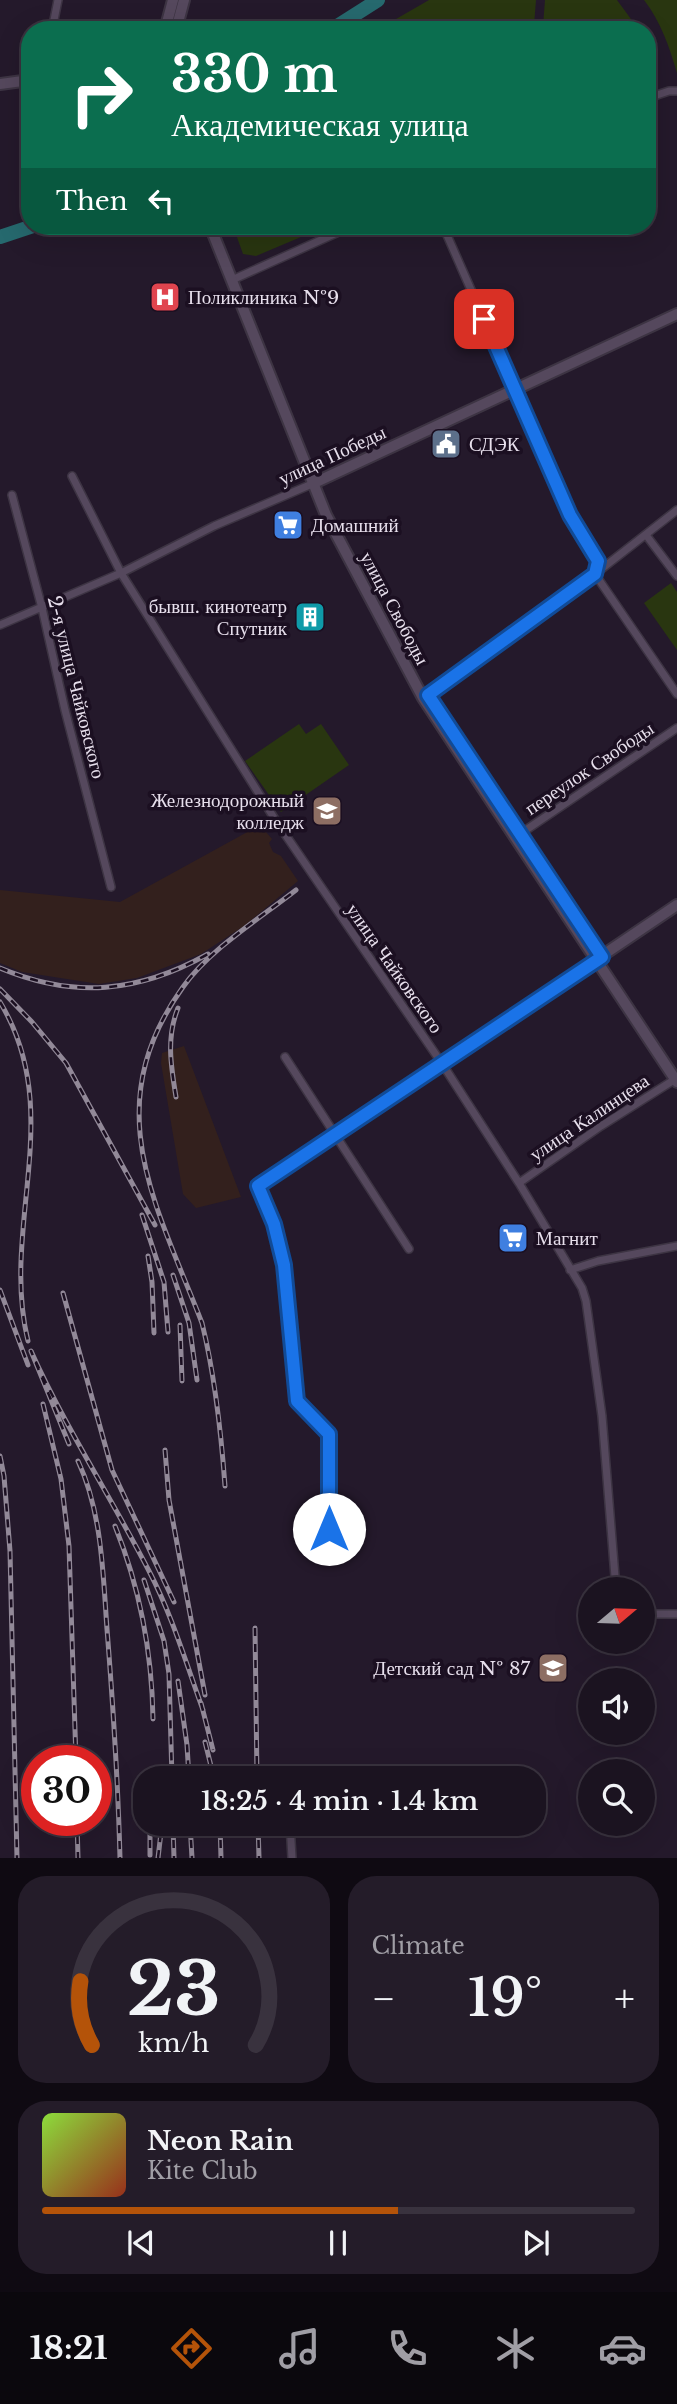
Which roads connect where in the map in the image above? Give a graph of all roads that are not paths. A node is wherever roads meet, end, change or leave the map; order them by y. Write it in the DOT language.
graph roads {
  1 [pos="58,0"];
  2 [pos="173,0"];
  3 [pos="184,0"];
  4 [pos="53,21"];
  5 [pos="167,21"];
  6 [pos="178,21"];
  7 [pos="21,81"];
  8 [pos="0,84"];
  9 [pos="21,87"];
  10 [pos="0,90"];
  11 [pos="677,91"];
  12 [pos="656,95"];
  13 [pos="214,235"];
  14 [pos="221,235"];
  15 [pos="332,235"];
  16 [pos="447,235"];
  17 [pos="235,279"];
  18 [pos="677,314"];
  19 [pos="516,389"];
  20 [pos="72,476"];
  21 [pos="315,483"];
  22 [pos="12,495"];
  23 [pos="677,510"];
  24 [pos="646,535"];
  25 [pos="121,573"];
  26 [pos="595,574"];
  27 [pos="677,576"];
  28 [pos="42,608"];
  29 [pos="0,625"];
  30 [pos="677,694"];
  31 [pos="426,696"];
  32 [pos="677,728"];
  33 [pos="520,834"];
  34 [pos="111,887"];
  35 [pos="677,905"];
  36 [pos="599,959"];
  37 [pos="285,1057"];
  38 [pos="443,1065"];
  39 [pos="677,1078"];
  40 [pos="337,1134"];
  41 [pos="519,1183"];
  42 [pos="258,1186"];
  43 [pos="677,1245"];
  44 [pos="409,1249"];
  45 [pos="570,1270"];
  46 [pos="330,1553"];
  47 [pos="614,1577"];
  48 [pos="655,1614"];
  49 [pos="677,1614"];
  50 [pos="291,1836"];
  51 [pos="292,1858"];
  1 -- 4 [label="street"];
  2 -- 5 [label="main road"];
  3 -- 6 [label="main road"];
  7 -- 8 [label="main road"];
  9 -- 10 [label="main road"];
  11 -- 12 [label="street"];
  13 -- 17 [label="main road, улица Свободы"];
  14 -- 17 [label="main road, улица Свободы"];
  15 -- 17 [label="street"];
  16 -- 19 [label="street"];
  17 -- 21 [label="main road, улица Свободы"];
  18 -- 19 [label="main road, улица Победы"];
  19 -- 21 [label="main road, улица Победы"];
  19 -- 26 [label="street"];
  20 -- 25 [label="street, улица Чайковского"];
  21 -- 25 [label="street, улица Победы"];
  21 -- 31 [label="main road, улица Свободы"];
  22 -- 28 [label="street, 2-я улица Чайковского"];
  23 -- 24 [label="street"];
  24 -- 26 [label="street"];
  24 -- 27 [label="street"];
  25 -- 28 [label="street, улица Победы"];
  25 -- 38 [label="street, улица Чайковского"];
  26 -- 30 [label="street"];
  26 -- 31 [label="street"];
  28 -- 29 [label="street, улица Победы"];
  28 -- 34 [label="street, 2-я улица Чайковского"];
  31 -- 33 [label="main road, улица Свободы"];
  31 -- 36 [label="main road, улица Свободы"];
  32 -- 33 [label="street, переулок Свободы"];
  33 -- 36 [label="main road, улица Свободы"];
  35 -- 36 [label="main road"];
  36 -- 38 [label="main road"];
  36 -- 39 [label="main road, улица Свободы"];
  37 -- 40 [label="street"];
  38 -- 40 [label="main road"];
  38 -- 41 [label="street, улица Чайковского"];
  39 -- 41 [label="street, улица Калинцева"];
  40 -- 42 [label="main road"];
  40 -- 44 [label="street"];
  41 -- 45 [label="street, улица Чайковского"];
  42 -- 46 [label="street"];
  43 -- 45 [label="street"];
  45 -- 47 [label="street, улица Чайковского"];
  48 -- 49 [label="street"];
  50 -- 51 [label="street"];
}
